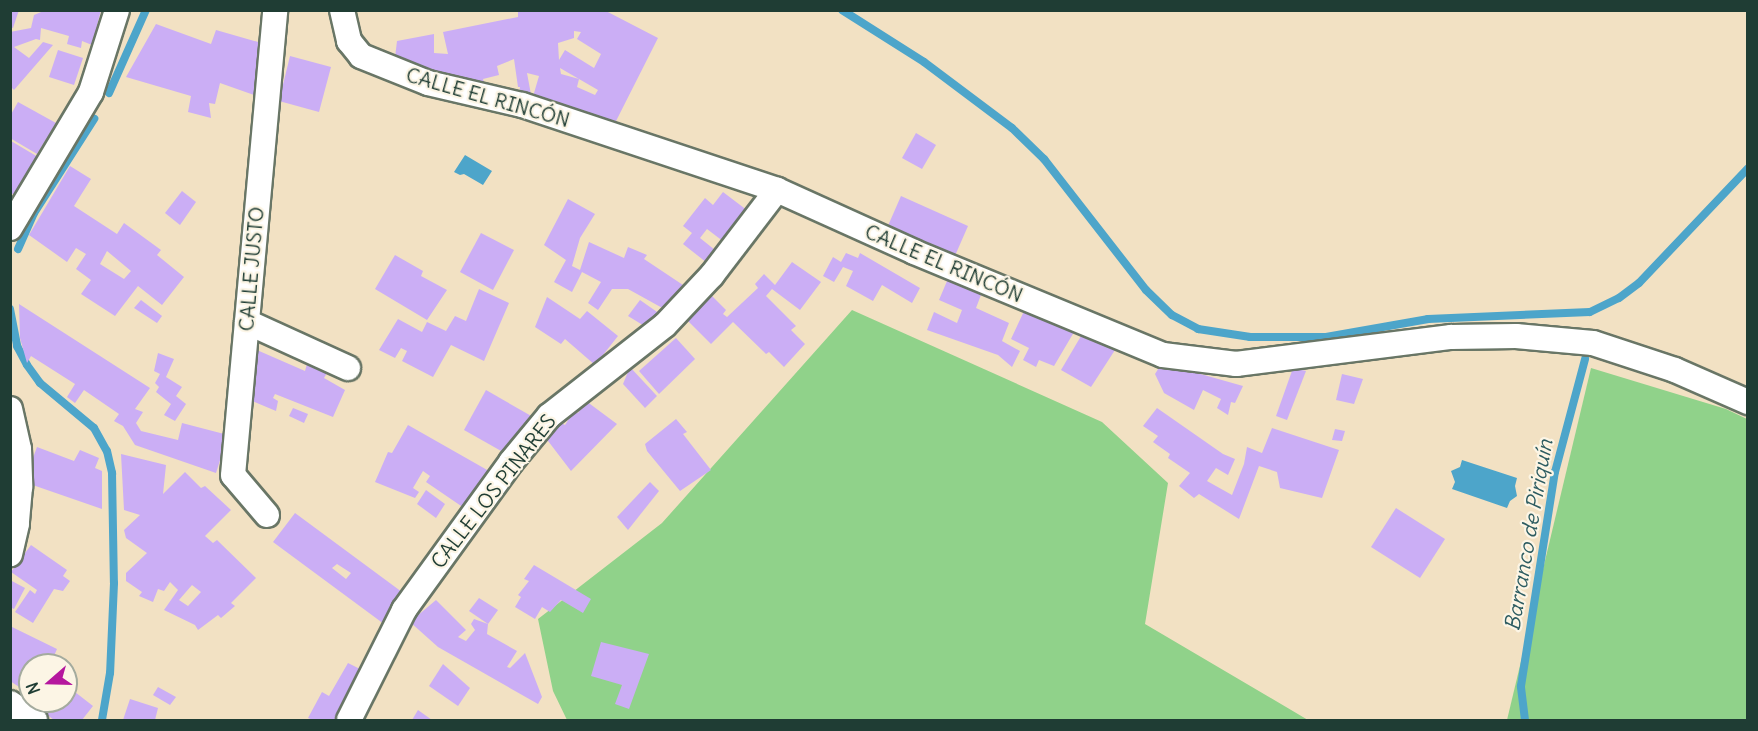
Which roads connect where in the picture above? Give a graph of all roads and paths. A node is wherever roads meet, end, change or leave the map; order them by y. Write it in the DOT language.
graph roads {
  1 [pos="117,10"];
  2 [pos="275,10"];
  3 [pos="342,10"];
  4 [pos="777,190"];
  5 [pos="10,228"];
  6 [pos="247,322"];
  7 [pos="348,368"];
  8 [pos="1748,402"];
  9 [pos="10,409"];
  10 [pos="267,515"];
  11 [pos="10,554"];
  12 [pos="10,704"];
  13 [pos="35,720"];
  14 [pos="349,720"];
  1 -- 5 [label="street"];
  2 -- 6 [label="street, CALLE JUSTO"];
  3 -- 4 [label="street, CALLE EL RINCÓN"];
  4 -- 8 [label="street, CALLE EL RINCÓN"];
  4 -- 14 [label="street, CALLE LOS PINARES"];
  6 -- 7 [label="street"];
  6 -- 10 [label="street, CALLE JUSTO"];
  9 -- 11 [label="street"];
  12 -- 13 [label="street"];
}
